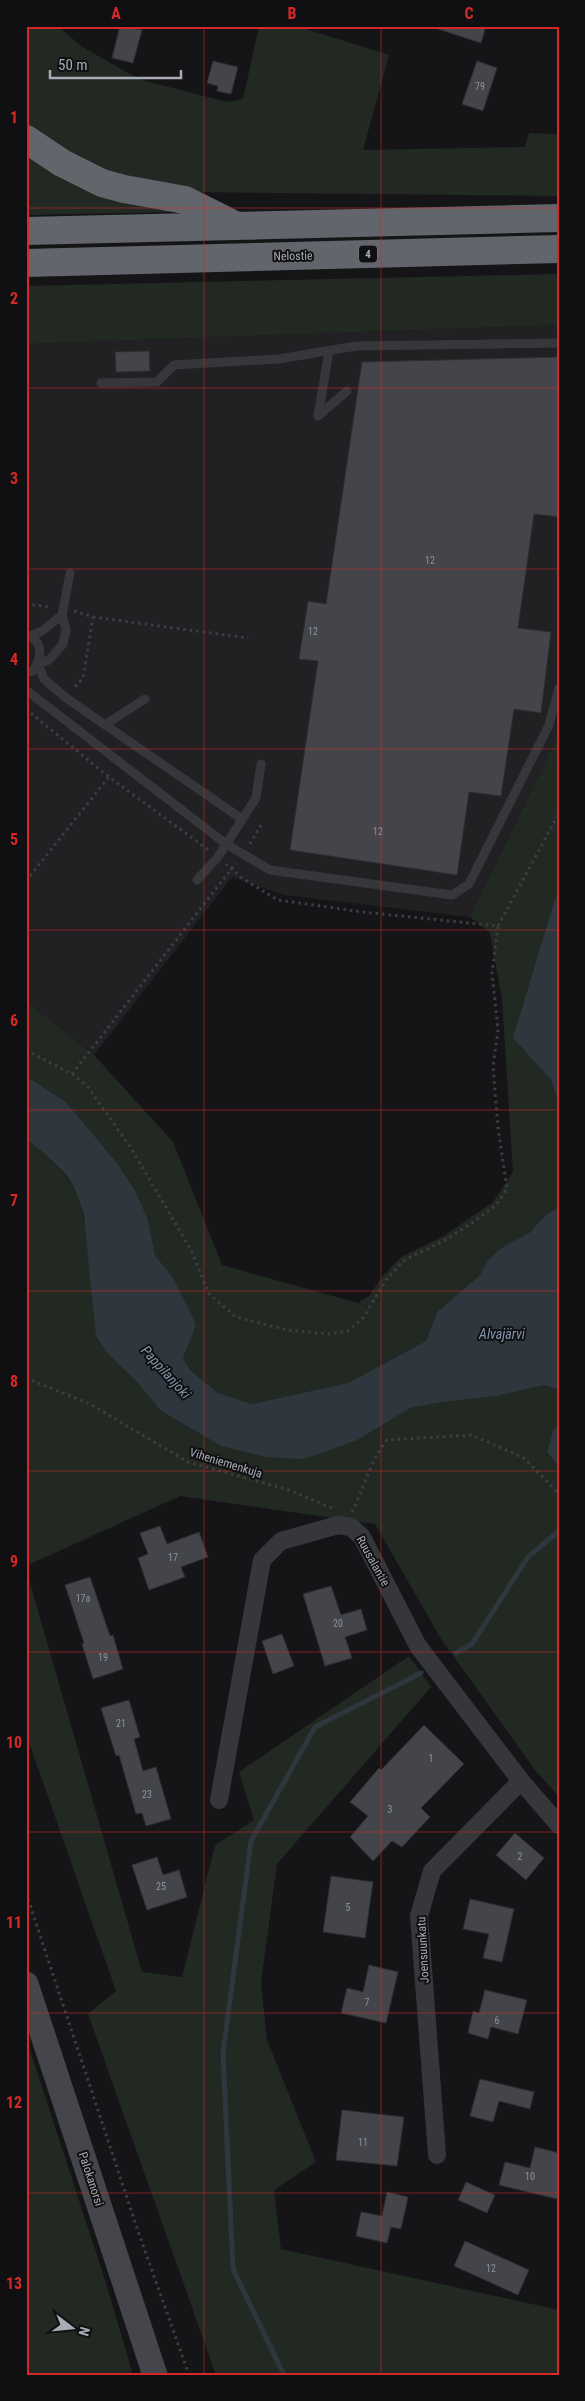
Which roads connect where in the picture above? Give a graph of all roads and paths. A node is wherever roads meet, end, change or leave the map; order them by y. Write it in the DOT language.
graph roads {
  1 [pos="26,139"];
  2 [pos="559,218"];
  3 [pos="234,225"];
  4 [pos="26,230"];
  5 [pos="316,240"];
  6 [pos="559,249"];
  7 [pos="26,263"];
  8 [pos="559,343"];
  9 [pos="329,351"];
  10 [pos="102,383"];
  11 [pos="347,391"];
  12 [pos="70,573"];
  13 [pos="62,615"];
  14 [pos="94,616"];
  15 [pos="28,636"];
  16 [pos="248,638"];
  17 [pos="38,664"];
  18 [pos="26,672"];
  19 [pos="559,688"];
  20 [pos="26,690"];
  21 [pos="145,699"];
  22 [pos="26,709"];
  23 [pos="106,724"];
  24 [pos="261,764"];
  25 [pos="108,777"];
  26 [pos="559,813"];
  27 [pos="242,819"];
  28 [pos="262,823"];
  29 [pos="226,844"];
  30 [pos="242,854"];
  31 [pos="218,857"];
  32 [pos="232,869"];
  33 [pos="197,880"];
  34 [pos="26,881"];
  35 [pos="498,926"];
  36 [pos="26,1050"];
  37 [pos="72,1074"];
  38 [pos="26,1378"];
  39 [pos="559,1494"];
  40 [pos="341,1512"];
  41 [pos="349,1517"];
  42 [pos="521,1782"];
  43 [pos="219,1800"];
  44 [pos="559,1825"];
  45 [pos="26,1893"];
  46 [pos="26,1984"];
  47 [pos="438,2155"];
  48 [pos="156,2375"];
  49 [pos="189,2375"];
  1 -- 3 [label="highway"];
  2 -- 5 [label="highway, Nelostie / 4"];
  3 -- 4 [label="highway, Nelostie / 4"];
  3 -- 5 [label="highway, Nelostie / 4"];
  5 -- 6 [label="highway, Nelostie / 4"];
  5 -- 7 [label="highway, Nelostie / 4"];
  8 -- 9 [label="lane"];
  9 -- 10 [label="lane"];
  9 -- 11 [label="lane"];
  12 -- 13 [label="lane"];
  13 -- 15 [label="lane"];
  13 -- 17 [label="lane"];
  14 -- 16 [label="path"];
  15 -- 17 [label="lane"];
  17 -- 18 [label="lane"];
  17 -- 23 [label="lane"];
  19 -- 30 [label="lane"];
  20 -- 29 [label="lane"];
  21 -- 23 [label="lane"];
  22 -- 25 [label="path"];
  23 -- 27 [label="lane"];
  24 -- 27 [label="lane"];
  25 -- 31 [label="path"];
  25 -- 34 [label="path"];
  26 -- 35 [label="path"];
  27 -- 29 [label="lane"];
  28 -- 30 [label="path"];
  29 -- 30 [label="lane"];
  29 -- 31 [label="lane"];
  30 -- 32 [label="path"];
  31 -- 32 [label="path"];
  31 -- 33 [label="lane"];
  32 -- 35 [label="path"];
  32 -- 37 [label="path"];
  35 -- 37 [label="path"];
  36 -- 37 [label="path"];
  38 -- 40 [label="path, Viheniemenkuja"];
  39 -- 41 [label="path"];
  42 -- 43 [label="street, Ruusalantie"];
  42 -- 44 [label="street, Ruusalantie"];
  42 -- 47 [label="street, Joensuunkatu"];
  45 -- 49 [label="path"];
  46 -- 48 [label="main road, Palokanorsi"];
}
